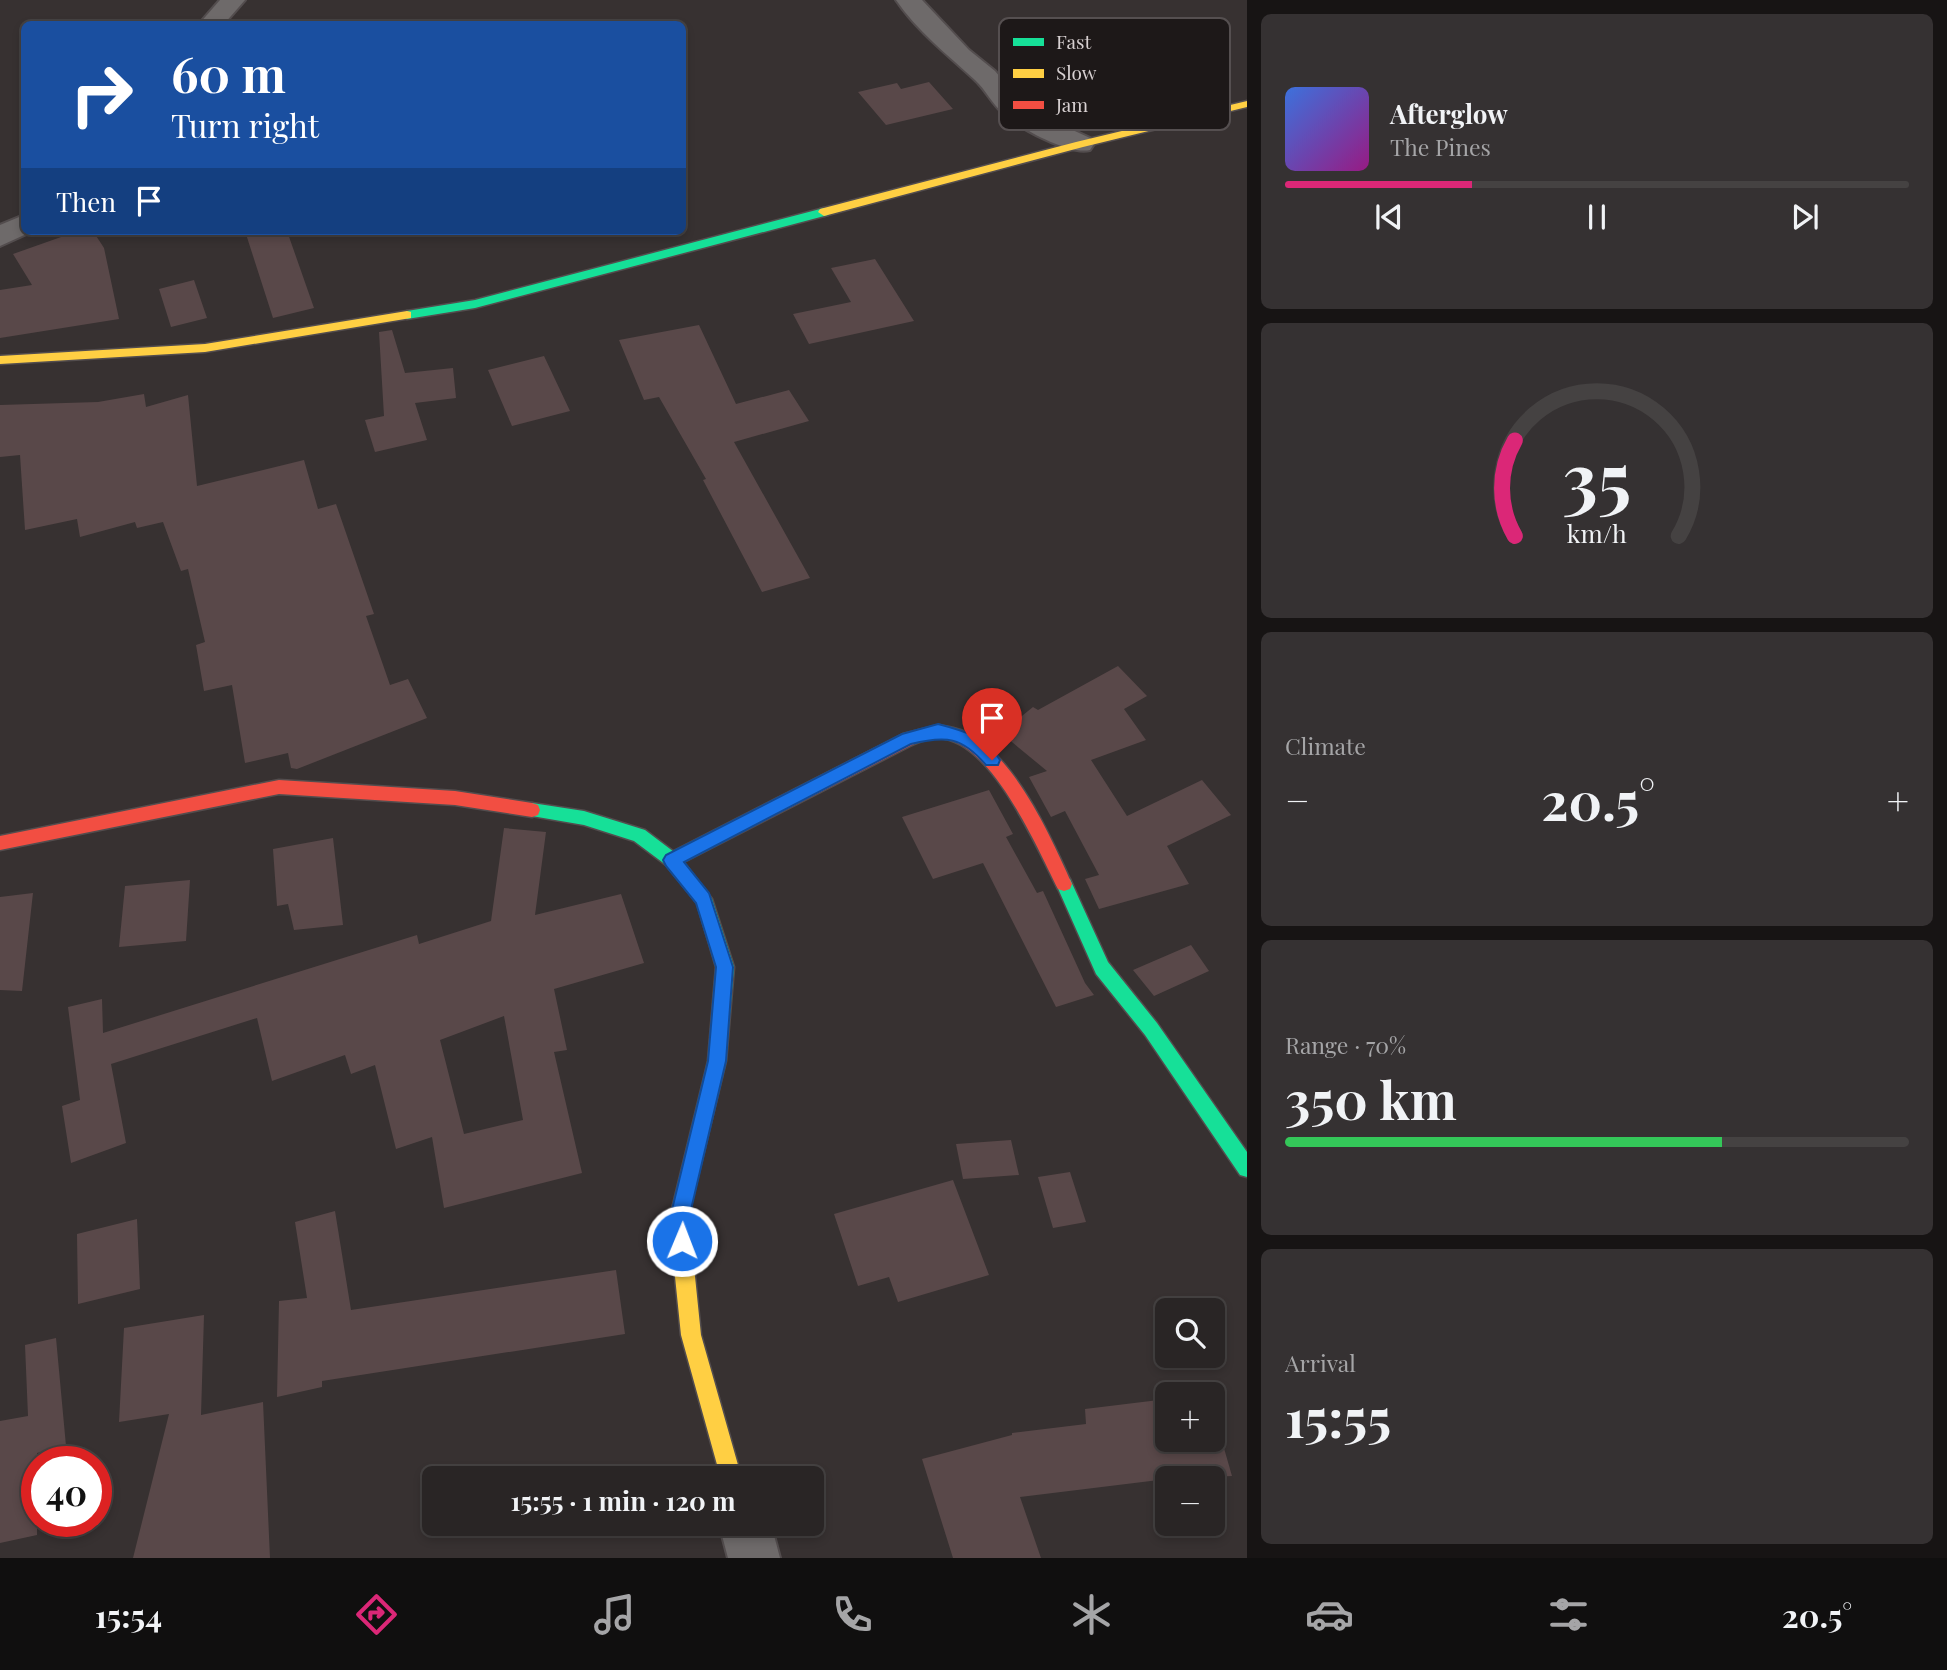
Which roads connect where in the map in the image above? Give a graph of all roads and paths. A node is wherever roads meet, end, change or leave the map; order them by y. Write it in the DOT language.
graph roads {
  1 [pos="233,0"];
  2 [pos="908,0"];
  3 [pos="214,21"];
  4 [pos="999,92"];
  5 [pos="1050,130"];
  6 [pos="1138,130"];
  7 [pos="1080,144"];
  8 [pos="21,226"];
  9 [pos="0,237"];
  10 [pos="0,360"];
  11 [pos="0,843"];
  12 [pos="672,860"];
  13 [pos="1247,1168"];
  14 [pos="728,1466"];
  15 [pos="748,1536"];
  16 [pos="754,1558"];
  1 -- 3 [label="street"];
  2 -- 4 [label="street"];
  5 -- 7 [label="street"];
  6 -- 7 [label="street"];
  7 -- 10 [label="street"];
  8 -- 9 [label="street"];
  11 -- 12 [label="street"];
  12 -- 13 [label="street"];
  12 -- 14 [label="street"];
  15 -- 16 [label="street"];
}
